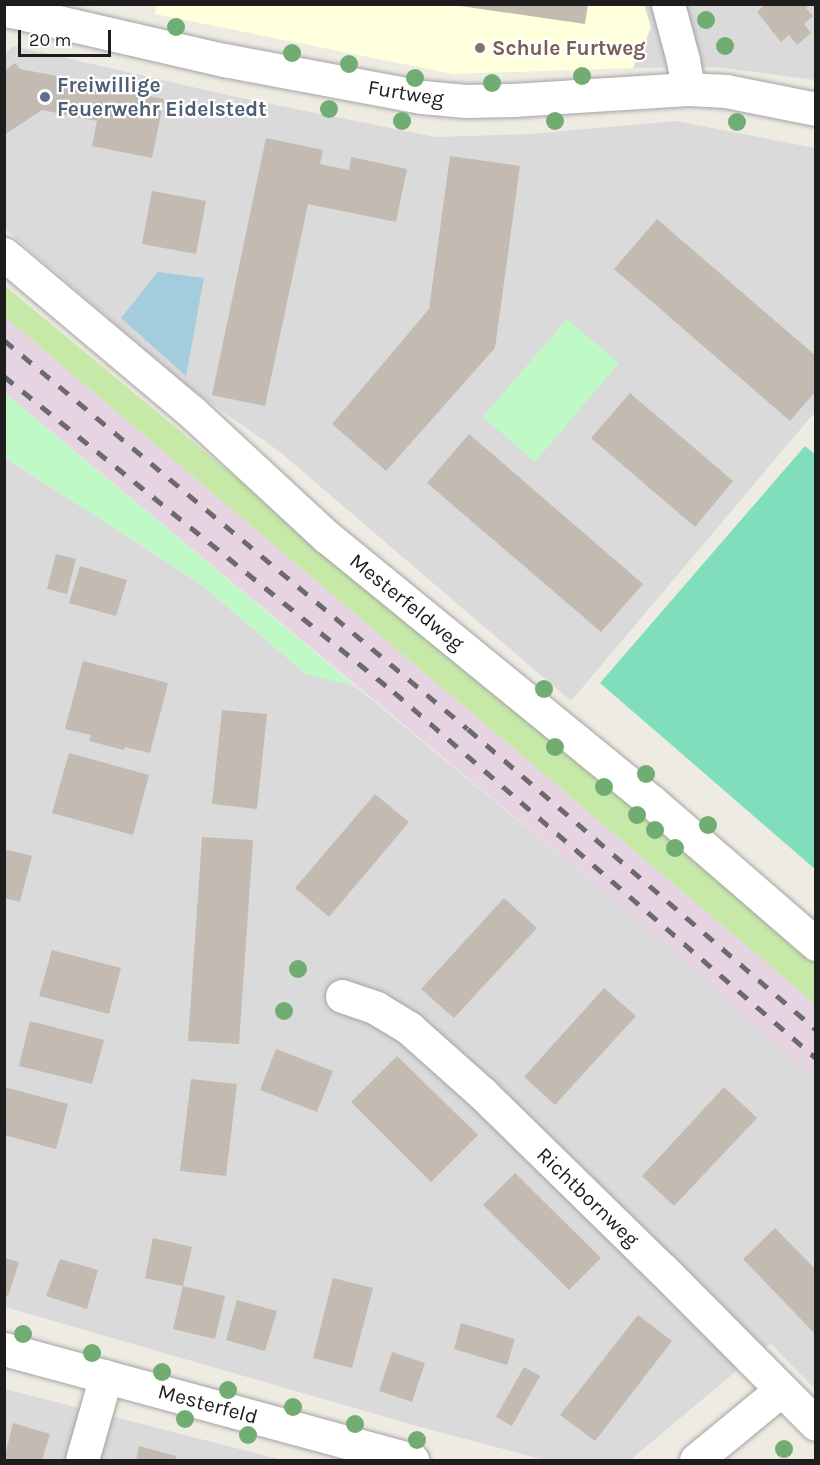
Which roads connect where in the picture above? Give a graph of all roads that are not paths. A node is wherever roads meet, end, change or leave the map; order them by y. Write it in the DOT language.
graph roads {
  1 [pos="668,4"];
  2 [pos="4,6"];
  3 [pos="688,89"];
  4 [pos="816,109"];
  5 [pos="4,254"];
  6 [pos="816,944"];
  7 [pos="342,996"];
  8 [pos="4,1349"];
  9 [pos="106,1376"];
  10 [pos="781,1390"];
  11 [pos="816,1424"];
  12 [pos="82,1461"];
  13 [pos="412,1461"];
  14 [pos="696,1461"];
  1 -- 3 [label="street"];
  2 -- 3 [label="street, Furtweg"];
  3 -- 4 [label="street, Furtweg"];
  5 -- 6 [label="street, Mesterfeldweg"];
  7 -- 10 [label="street, Richtbornweg"];
  8 -- 9 [label="street, Mesterfeld"];
  9 -- 12 [label="street"];
  9 -- 13 [label="street, Mesterfeld"];
  10 -- 11 [label="street, Richtbornweg"];
  10 -- 14 [label="street"];
}
